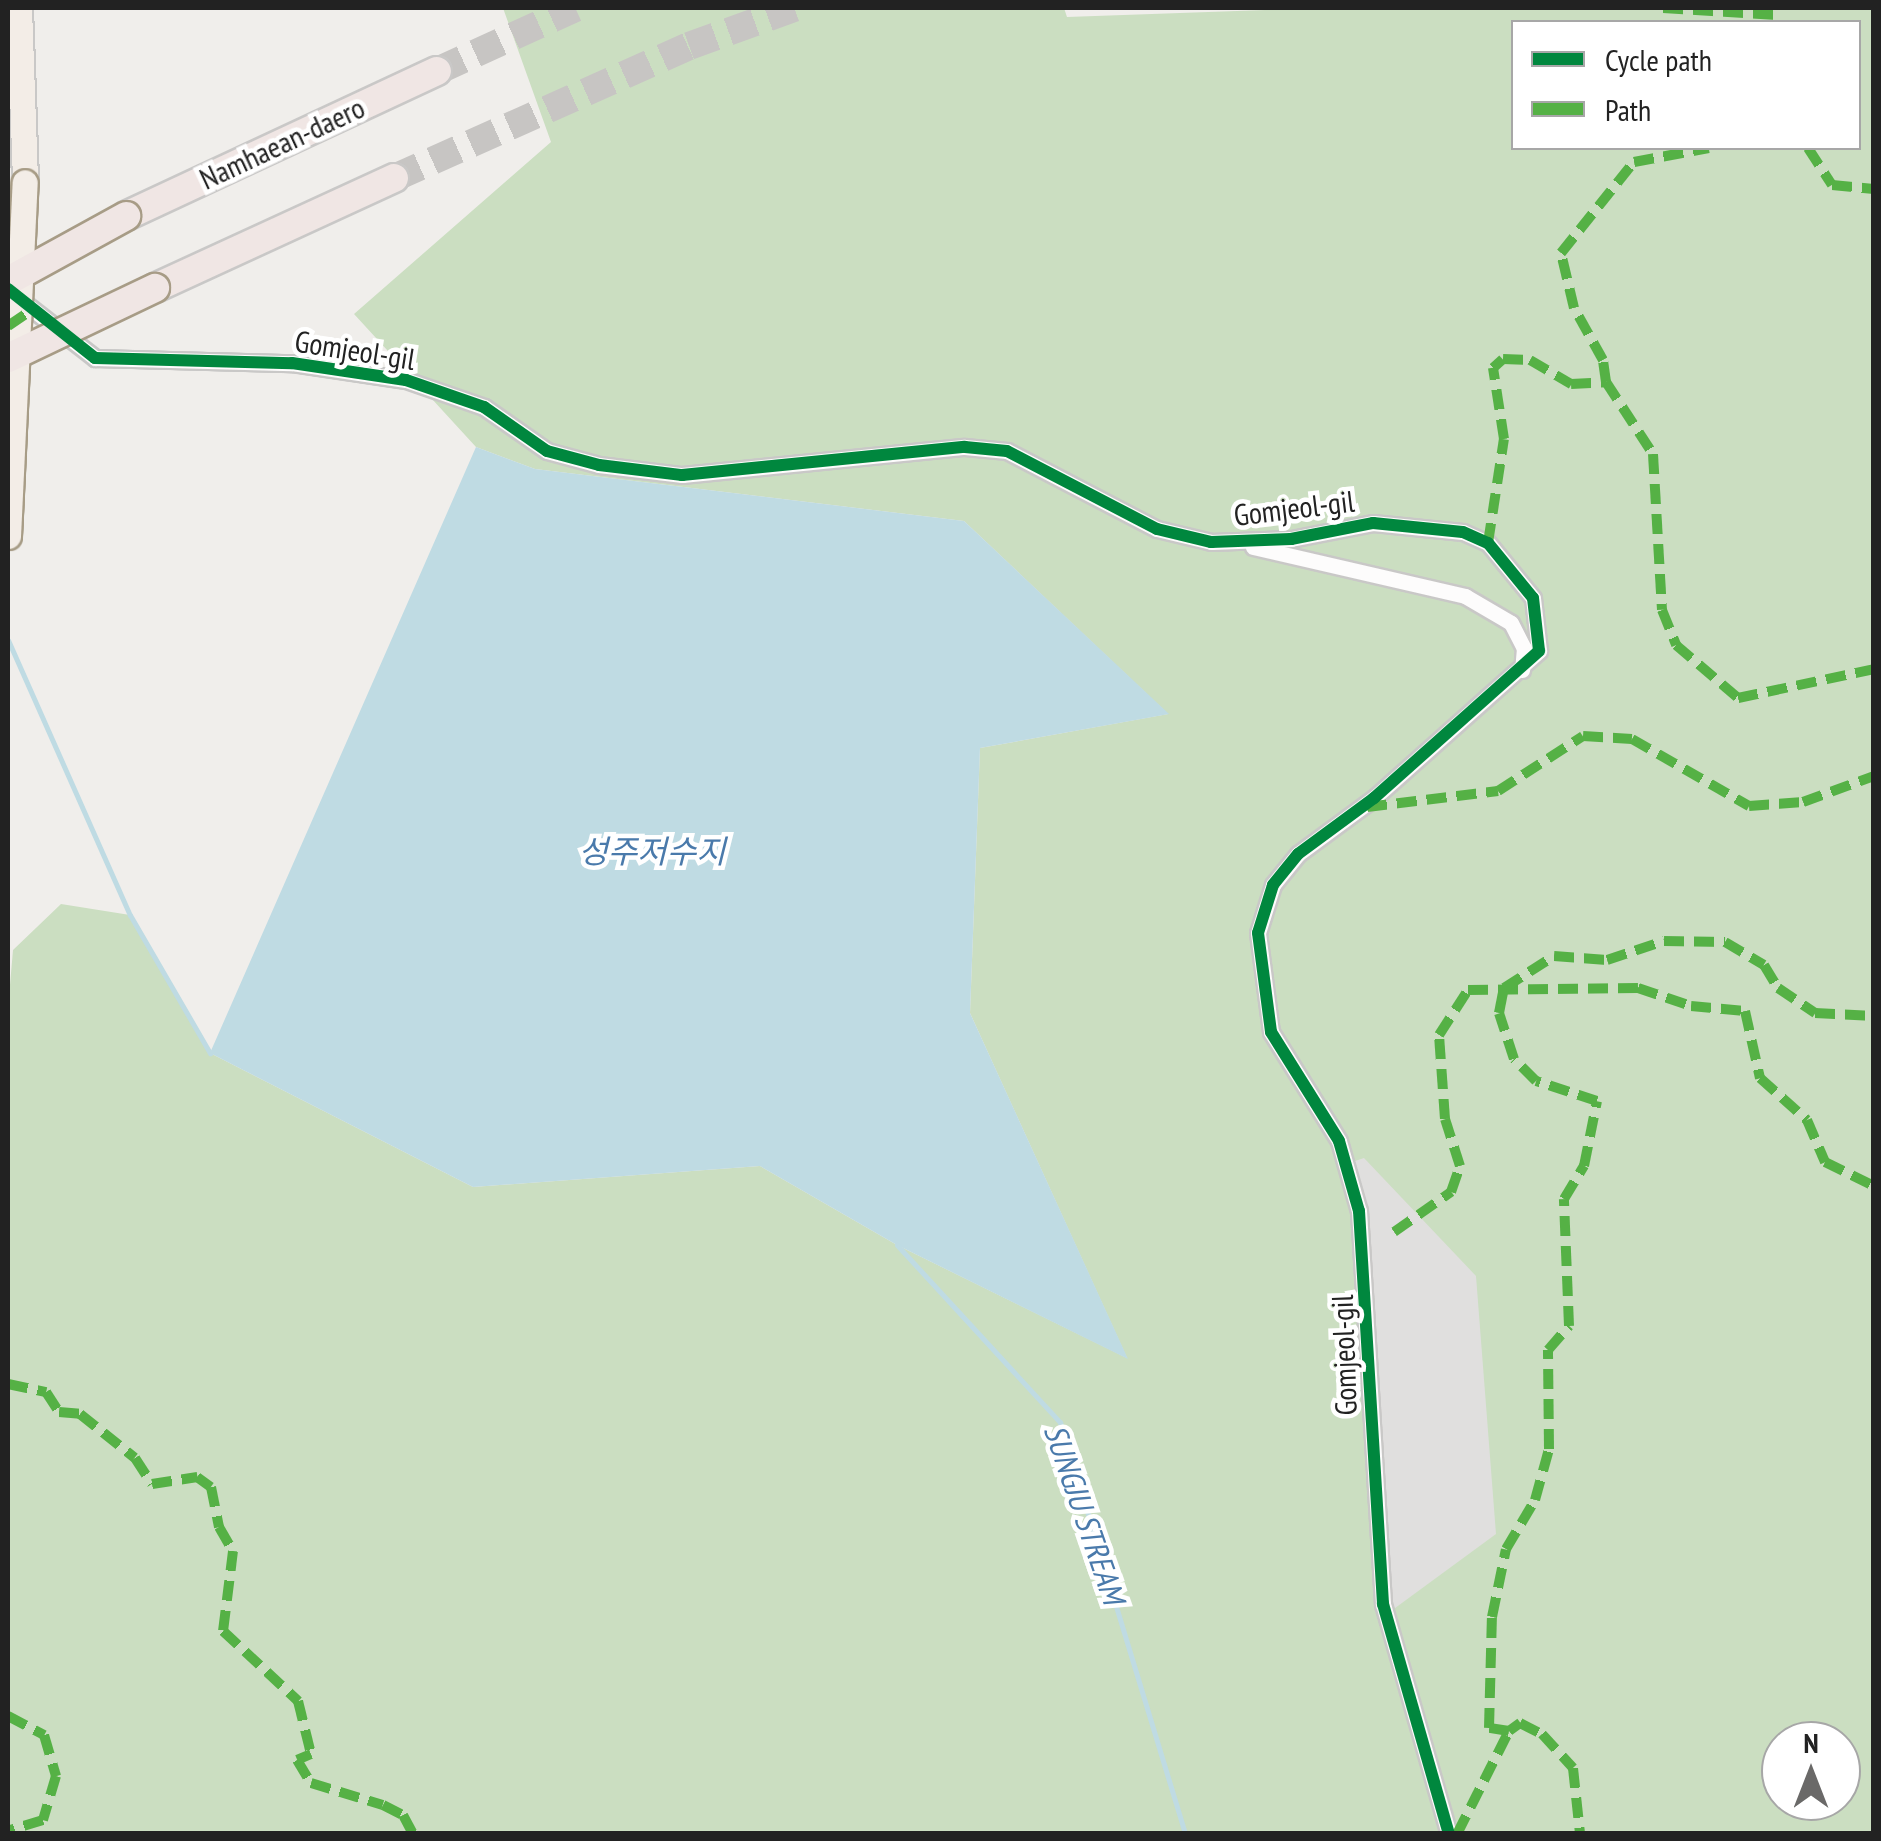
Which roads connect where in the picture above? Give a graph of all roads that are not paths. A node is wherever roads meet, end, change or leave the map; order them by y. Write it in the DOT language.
graph roads {
  1 [pos="19,8"];
  2 [pos="437,71"];
  3 [pos="394,178"];
  4 [pos="8,285"];
  5 [pos="8,358"];
  6 [pos="8,536"];
  7 [pos="1234,544"];
  8 [pos="1522,673"];
  9 [pos="1449,1834"];
  1 -- 6 [label="main road, bridge"];
  2 -- 4 [label="highway, Namhaean-daero, bridge"];
  3 -- 5 [label="highway, bridge"];
  4 -- 7 [label="street, Gomjeol-gil"];
  7 -- 8 [label="street"];
  7 -- 8 [label="street, Gomjeol-gil"];
  8 -- 9 [label="street, Gomjeol-gil"];
}
